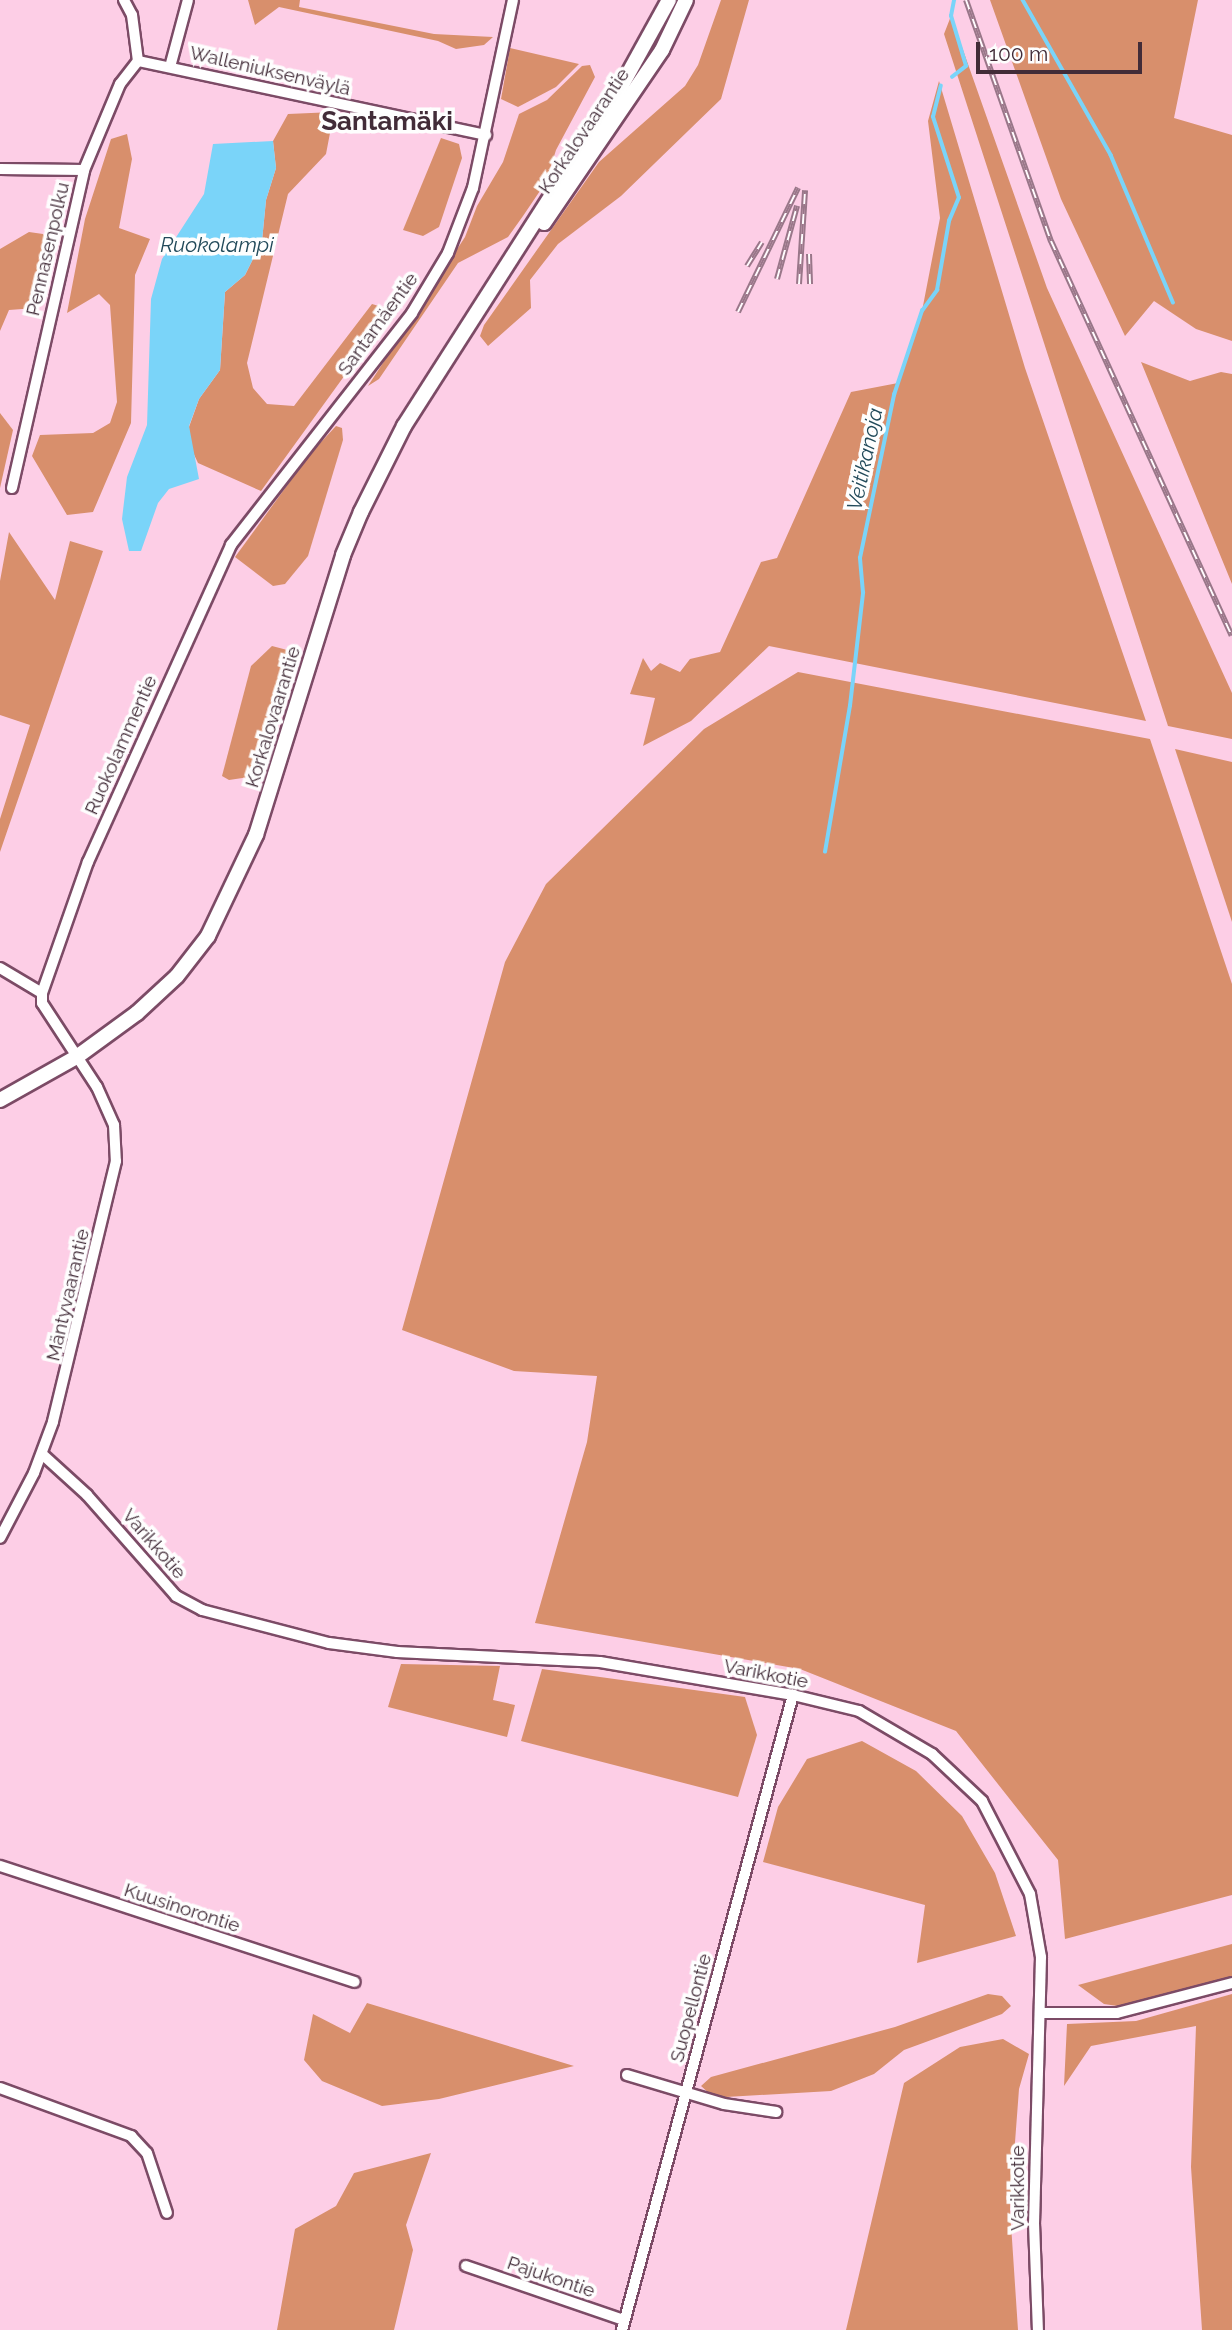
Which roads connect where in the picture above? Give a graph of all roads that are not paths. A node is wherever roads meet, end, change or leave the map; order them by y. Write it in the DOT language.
graph roads {
  1 [pos="124,0"];
  2 [pos="188,0"];
  3 [pos="513,0"];
  4 [pos="669,0"];
  5 [pos="686,0"];
  6 [pos="138,61"];
  7 [pos="170,66"];
  8 [pos="486,135"];
  9 [pos="0,169"];
  10 [pos="84,170"];
  11 [pos="501,274"];
  12 [pos="12,488"];
  13 [pos="251,520"];
  14 [pos="0,968"];
  15 [pos="42,993"];
  16 [pos="78,1056"];
  17 [pos="0,1100"];
  18 [pos="42,1454"];
  19 [pos="0,1538"];
  20 [pos="793,1695"];
  21 [pos="0,1866"];
  22 [pos="354,1982"];
  23 [pos="1232,1983"];
  24 [pos="1041,2013"];
  25 [pos="627,2075"];
  26 [pos="0,2088"];
  27 [pos="687,2094"];
  28 [pos="776,2112"];
  29 [pos="167,2213"];
  30 [pos="466,2266"];
  31 [pos="623,2325"];
  32 [pos="1038,2330"];
  1 -- 6 [label="street"];
  2 -- 7 [label="street"];
  3 -- 8 [label="street, Santamäentie"];
  4 -- 11 [label="street, Korkalovaarantie"];
  5 -- 11 [label="street, Korkalovaarantie"];
  6 -- 7 [label="street"];
  6 -- 10 [label="street, Pennasenpolku"];
  7 -- 8 [label="street, Walleniuksenväylä"];
  8 -- 13 [label="street, Santamäentie"];
  9 -- 10 [label="street"];
  10 -- 12 [label="street, Pennasenpolku"];
  11 -- 16 [label="street, Korkalovaarantie"];
  13 -- 15 [label="street, Ruokolammentie"];
  14 -- 15 [label="street"];
  15 -- 16 [label="street, Mäntyvaarantie"];
  16 -- 17 [label="street, Korkalovaarantie"];
  16 -- 18 [label="street, Mäntyvaarantie"];
  18 -- 19 [label="street, Mäntyvaarantie"];
  18 -- 20 [label="street, Varikkotie"];
  20 -- 24 [label="street, Varikkotie"];
  20 -- 27 [label="street, Suopellontie"];
  21 -- 22 [label="street, Kuusinorontie"];
  23 -- 24 [label="street"];
  24 -- 32 [label="street, Varikkotie"];
  25 -- 27 [label="street"];
  26 -- 29 [label="street"];
  27 -- 28 [label="street"];
  27 -- 31 [label="street, Suopellontie"];
  30 -- 31 [label="street, Pajukontie"];
}
